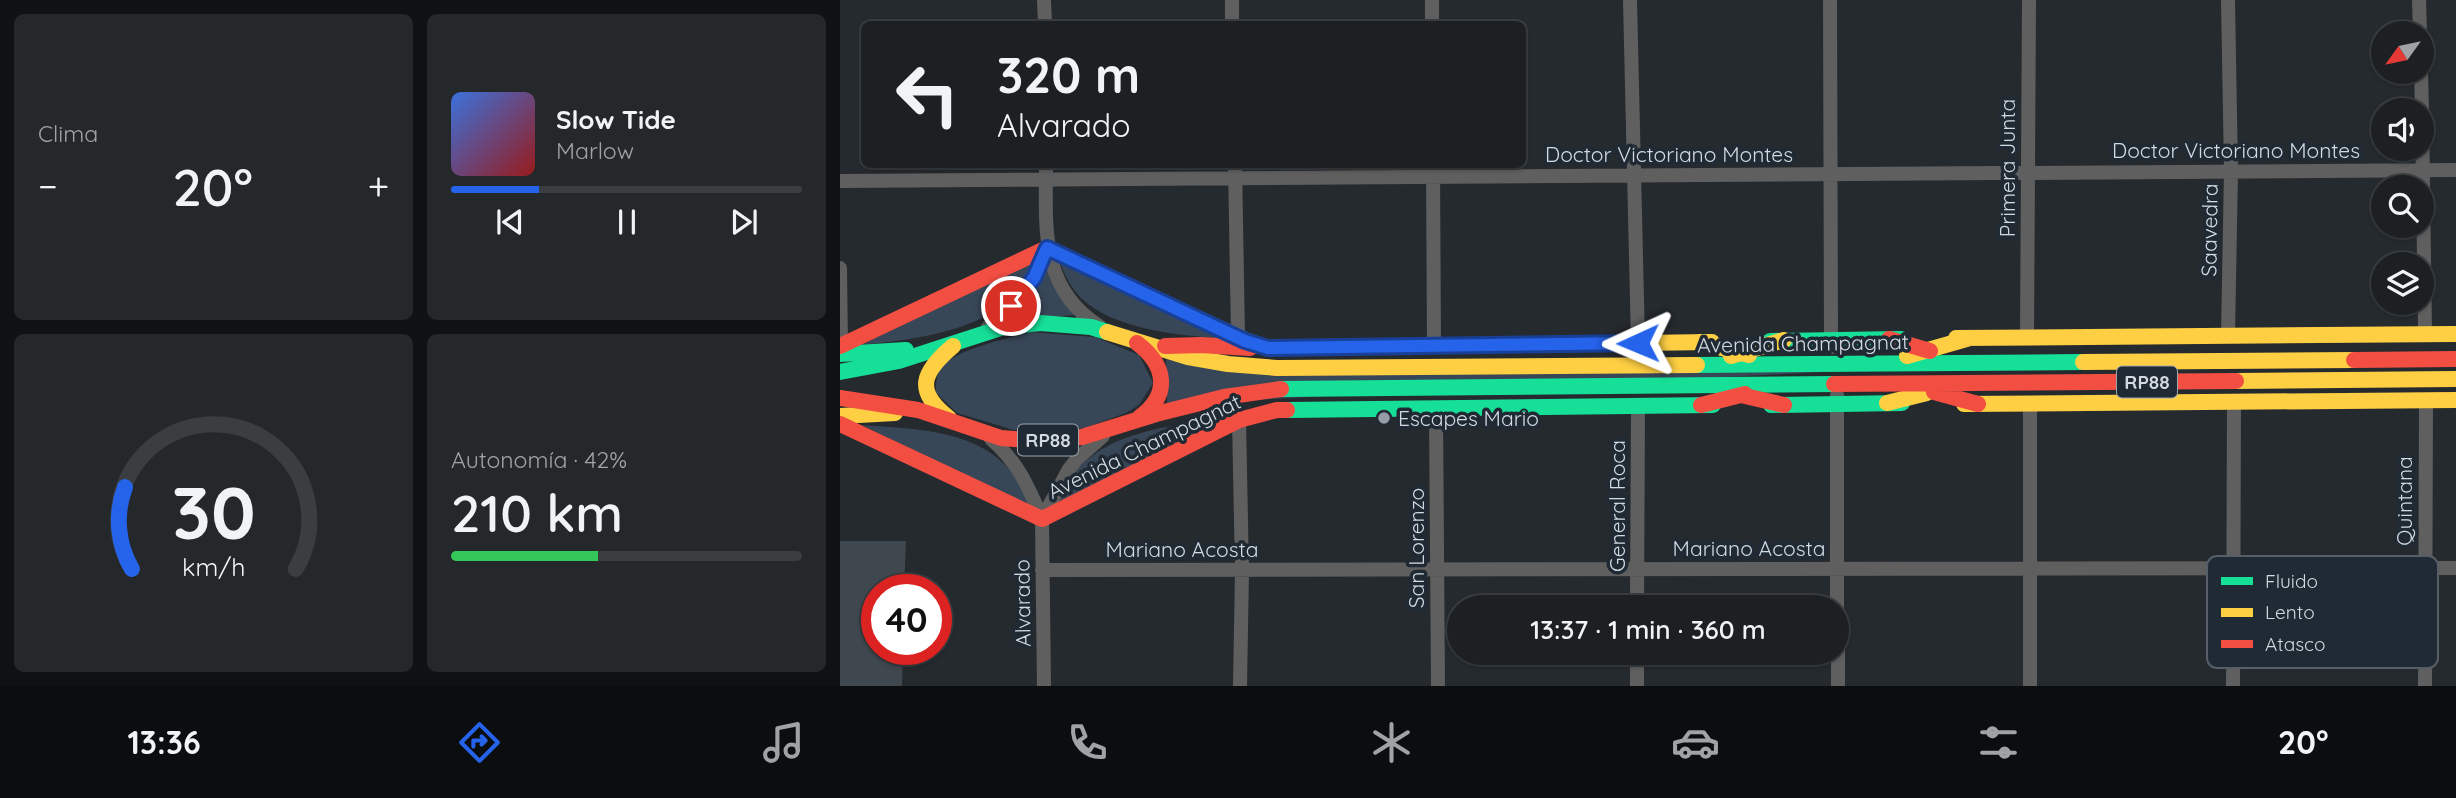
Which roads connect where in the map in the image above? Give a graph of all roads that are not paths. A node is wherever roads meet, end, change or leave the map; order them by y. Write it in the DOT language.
graph roads {
  1 [pos="1044,0"];
  2 [pos="1231,0"];
  3 [pos="1432,0"];
  4 [pos="1630,0"];
  5 [pos="1830,0"];
  6 [pos="2028,0"];
  7 [pos="2228,0"];
  8 [pos="2419,0"];
  9 [pos="1045,21"];
  10 [pos="1232,21"];
  11 [pos="1432,21"];
  12 [pos="2420,21"];
  13 [pos="2424,161"];
  14 [pos="1046,168"];
  15 [pos="2424,170"];
  16 [pos="2456,170"];
  17 [pos="1433,171"];
  18 [pos="2231,171"];
  19 [pos="1235,172"];
  20 [pos="2028,173"];
  21 [pos="1830,174"];
  22 [pos="1633,176"];
  23 [pos="1046,180"];
  24 [pos="840,181"];
  25 [pos="1047,248"];
  26 [pos="840,268"];
  27 [pos="1117,334"];
  28 [pos="2425,334"];
  29 [pos="2456,334"];
  30 [pos="2228,335"];
  31 [pos="1238,337"];
  32 [pos="2027,337"];
  33 [pos="970,338"];
  34 [pos="1970,338"];
  35 [pos="1784,340"];
  36 [pos="1831,340"];
  37 [pos="1889,340"];
  38 [pos="1699,342"];
  39 [pos="1638,343"];
  40 [pos="840,346"];
  41 [pos="1154,346"];
  42 [pos="1434,346"];
  43 [pos="938,348"];
  44 [pos="1279,349"];
  45 [pos="1925,350"];
  46 [pos="1742,353"];
  47 [pos="840,354"];
  48 [pos="2456,359"];
  49 [pos="1888,363"];
  50 [pos="1967,363"];
  51 [pos="1783,364"];
  52 [pos="1838,364"];
  53 [pos="1700,365"];
  54 [pos="840,372"];
  55 [pos="2456,379"];
  56 [pos="1838,384"];
  57 [pos="1888,384"];
  58 [pos="1969,384"];
  59 [pos="1700,385"];
  60 [pos="1783,386"];
  61 [pos="1932,392"];
  62 [pos="1741,395"];
  63 [pos="840,398"];
  64 [pos="2426,400"];
  65 [pos="2456,400"];
  66 [pos="2234,401"];
  67 [pos="1887,403"];
  68 [pos="2030,403"];
  69 [pos="1837,404"];
  70 [pos="1978,404"];
  71 [pos="1638,405"];
  72 [pos="1702,405"];
  73 [pos="1784,405"];
  74 [pos="1277,410"];
  75 [pos="1436,410"];
  76 [pos="1156,414"];
  77 [pos="934,415"];
  78 [pos="840,416"];
  79 [pos="1239,420"];
  80 [pos="1129,422"];
  81 [pos="840,425"];
  82 [pos="962,425"];
  83 [pos="979,432"];
  84 [pos="1042,519"];
  85 [pos="2232,556"];
  86 [pos="2425,556"];
  87 [pos="2207,568"];
  88 [pos="2438,568"];
  89 [pos="2456,568"];
  90 [pos="1437,569"];
  91 [pos="1637,569"];
  92 [pos="1837,569"];
  93 [pos="2029,569"];
  94 [pos="1042,570"];
  95 [pos="1242,571"];
  96 [pos="1637,595"];
  97 [pos="1837,595"];
  98 [pos="1637,665"];
  99 [pos="1838,665"];
  100 [pos="2233,668"];
  101 [pos="2426,668"];
  102 [pos="1044,686"];
  103 [pos="1240,686"];
  104 [pos="1438,686"];
  105 [pos="1637,686"];
  106 [pos="1838,686"];
  107 [pos="2030,686"];
  108 [pos="2233,686"];
  109 [pos="2426,686"];
  1 -- 9 [label="street"];
  2 -- 10 [label="street"];
  3 -- 11 [label="street"];
  4 -- 22 [label="street"];
  5 -- 21 [label="street"];
  6 -- 20 [label="street, Primera Junta"];
  7 -- 18 [label="street, Saavedra"];
  8 -- 12 [label="street"];
  13 -- 15 [label="street"];
  14 -- 23 [label="street"];
  15 -- 16 [label="street, Doctor Victoriano Montes"];
  15 -- 18 [label="street, Doctor Victoriano Montes"];
  15 -- 28 [label="street"];
  17 -- 19 [label="street, Doctor Victoriano Montes"];
  17 -- 22 [label="street, Doctor Victoriano Montes"];
  17 -- 42 [label="street"];
  18 -- 20 [label="street, Doctor Victoriano Montes"];
  18 -- 30 [label="street, Saavedra"];
  19 -- 23 [label="street, Doctor Victoriano Montes"];
  19 -- 31 [label="street"];
  20 -- 21 [label="street, Doctor Victoriano Montes"];
  20 -- 32 [label="street, Primera Junta"];
  21 -- 22 [label="street, Doctor Victoriano Montes"];
  21 -- 36 [label="street"];
  22 -- 39 [label="street"];
  23 -- 24 [label="street, Doctor Victoriano Montes"];
  23 -- 25 [label="street"];
  25 -- 27 [label="street"];
  25 -- 31 [label="main road, Avenida Champagnat"];
  25 -- 33 [label="street"];
  25 -- 40 [label="main road"];
  26 -- 40 [label="street"];
  27 -- 33 [label="main road, Avenida Champagnat / RP88"];
  27 -- 41 [label="main road, Avenida Champagnat / RP88"];
  27 -- 80 [label="main road, RP88"];
  28 -- 29 [label="main road, Avenida Champagnat"];
  28 -- 30 [label="main road, Avenida Champagnat"];
  30 -- 32 [label="main road, Avenida Champagnat"];
  31 -- 44 [label="main road, Avenida Champagnat"];
  32 -- 34 [label="main road, Avenida Champagnat"];
  33 -- 43 [label="main road, Avenida Champagnat / RP88"];
  33 -- 82 [label="main road, RP88"];
  34 -- 37 [label="main road, Avenida Champagnat"];
  34 -- 45 [label="main road"];
  35 -- 36 [label="main road, Avenida Champagnat"];
  35 -- 38 [label="main road, Avenida Champagnat"];
  35 -- 46 [label="main road"];
  36 -- 37 [label="main road, Avenida Champagnat"];
  36 -- 52 [label="street"];
  37 -- 45 [label="main road"];
  38 -- 39 [label="main road, Avenida Champagnat"];
  38 -- 46 [label="main road"];
  39 -- 42 [label="main road, Avenida Champagnat"];
  41 -- 44 [label="main road, Avenida Champagnat"];
  41 -- 53 [label="main road, Avenida Champagnat / RP88"];
  42 -- 44 [label="main road, Avenida Champagnat"];
  43 -- 47 [label="main road, Avenida Champagnat"];
  43 -- 54 [label="main road, Avenida Champagnat / RP88"];
  45 -- 49 [label="main road"];
  45 -- 50 [label="main road"];
  46 -- 51 [label="main road"];
  46 -- 53 [label="main road"];
  48 -- 50 [label="main road, Avenida Champagnat / RP88"];
  49 -- 50 [label="main road, Avenida Champagnat / RP88"];
  49 -- 52 [label="main road, Avenida Champagnat / RP88"];
  51 -- 52 [label="main road, Avenida Champagnat / RP88"];
  51 -- 53 [label="main road, Avenida Champagnat / RP88"];
  52 -- 56 [label="street"];
  55 -- 58 [label="main road, Avenida Champagnat / RP88"];
  56 -- 57 [label="main road, Avenida Champagnat / RP88"];
  56 -- 60 [label="main road, Avenida Champagnat / RP88"];
  56 -- 69 [label="street"];
  57 -- 58 [label="main road, Avenida Champagnat / RP88"];
  57 -- 61 [label="main road"];
  58 -- 61 [label="main road"];
  59 -- 60 [label="main road, Avenida Champagnat / RP88"];
  59 -- 62 [label="main road"];
  59 -- 76 [label="main road, Avenida Champagnat / RP88"];
  60 -- 62 [label="main road"];
  61 -- 67 [label="main road"];
  61 -- 70 [label="main road"];
  62 -- 72 [label="main road"];
  62 -- 73 [label="main road"];
  63 -- 77 [label="main road, Avenida Champagnat / RP88"];
  64 -- 65 [label="main road, Avenida Champagnat"];
  64 -- 66 [label="main road, Avenida Champagnat"];
  64 -- 86 [label="street, Quintana"];
  66 -- 68 [label="main road, Avenida Champagnat"];
  66 -- 85 [label="street"];
  67 -- 69 [label="main road, Avenida Champagnat"];
  67 -- 70 [label="main road, Avenida Champagnat"];
  68 -- 70 [label="main road, Avenida Champagnat"];
  68 -- 93 [label="street"];
  69 -- 73 [label="main road, Avenida Champagnat"];
  69 -- 92 [label="street"];
  71 -- 72 [label="main road, Avenida Champagnat"];
  71 -- 75 [label="main road, Avenida Champagnat"];
  71 -- 91 [label="street, General Roca"];
  72 -- 73 [label="main road, Avenida Champagnat"];
  74 -- 75 [label="main road, Avenida Champagnat"];
  74 -- 76 [label="main road, Avenida Champagnat"];
  74 -- 79 [label="main road, Avenida Champagnat"];
  75 -- 90 [label="street, San Lorenzo"];
  76 -- 80 [label="main road, Avenida Champagnat / RP88"];
  77 -- 78 [label="main road, Avenida Champagnat"];
  77 -- 82 [label="main road, Avenida Champagnat / RP88"];
  79 -- 84 [label="main road, Avenida Champagnat"];
  79 -- 95 [label="street"];
  80 -- 83 [label="main road, Avenida Champagnat / RP88"];
  80 -- 84 [label="street, Alvarado"];
  81 -- 84 [label="main road, Avenida Champagnat"];
  82 -- 83 [label="main road, Avenida Champagnat / RP88"];
  83 -- 84 [label="street, Alvarado"];
  84 -- 94 [label="street, Alvarado"];
  87 -- 93 [label="street, Mariano Acosta"];
  88 -- 89 [label="street, Mariano Acosta"];
  90 -- 91 [label="street, Mariano Acosta"];
  90 -- 95 [label="street, Mariano Acosta"];
  90 -- 104 [label="street, San Lorenzo"];
  91 -- 92 [label="street, Mariano Acosta"];
  91 -- 96 [label="street, General Roca"];
  92 -- 93 [label="street, Mariano Acosta"];
  92 -- 97 [label="street"];
  93 -- 107 [label="street"];
  94 -- 95 [label="street, Mariano Acosta"];
  94 -- 102 [label="street, Alvarado"];
  95 -- 103 [label="street"];
  98 -- 105 [label="street"];
  99 -- 106 [label="street"];
  100 -- 108 [label="street"];
  101 -- 109 [label="street, Quintana"];
}
